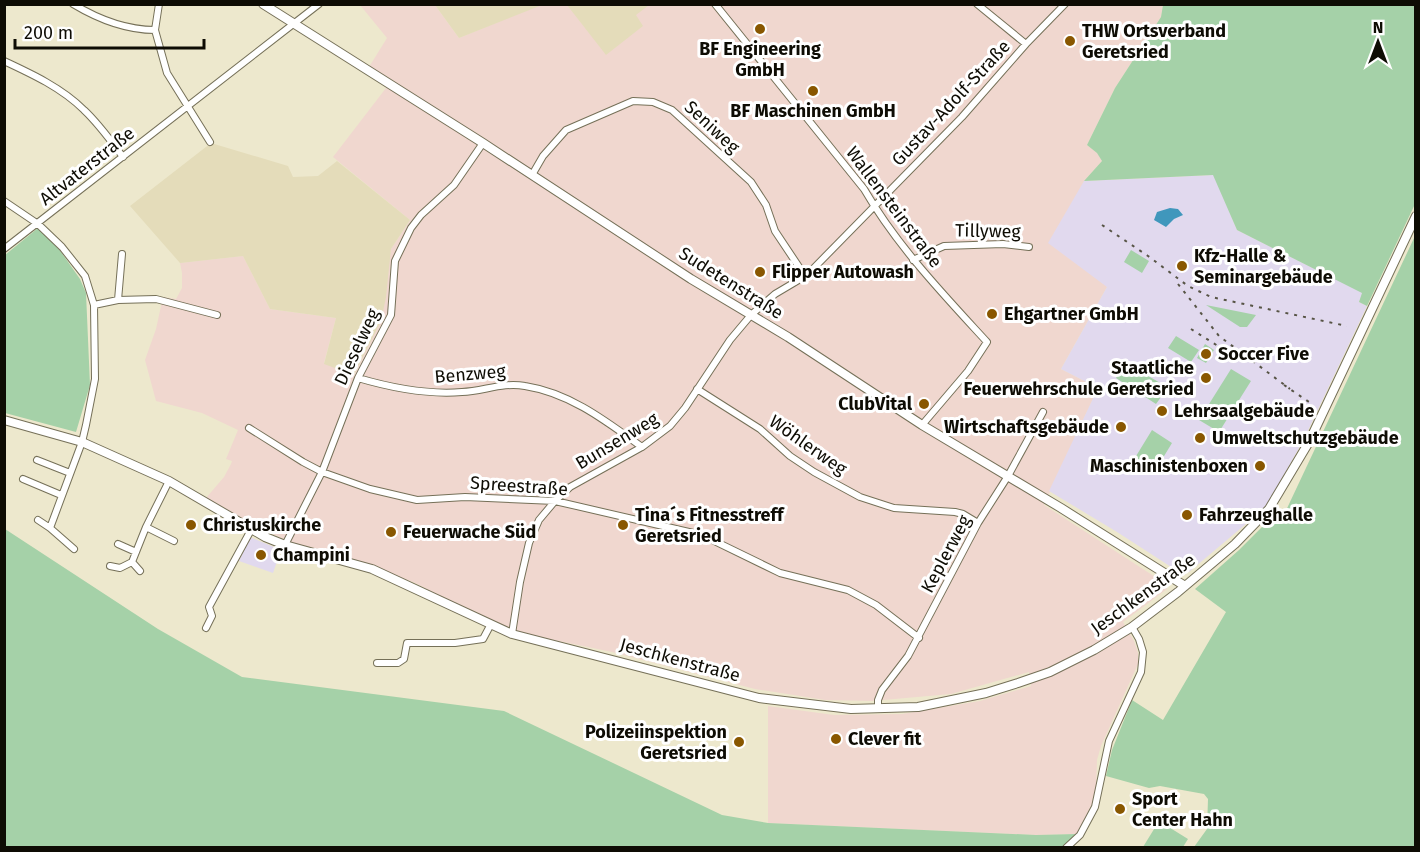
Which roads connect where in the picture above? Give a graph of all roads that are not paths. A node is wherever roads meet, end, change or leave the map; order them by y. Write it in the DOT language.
graph roads {
  1 [pos="73,4"];
  2 [pos="159,4"];
  3 [pos="263,4"];
  4 [pos="319,4"];
  5 [pos="715,4"];
  6 [pos="977,4"];
  7 [pos="1065,4"];
  8 [pos="294,25"];
  9 [pos="155,30"];
  10 [pos="1026,44"];
  11 [pos="4,61"];
  12 [pos="187,105"];
  13 [pos="210,142"];
  14 [pos="483,143"];
  15 [pos="123,157"];
  16 [pos="532,175"];
  17 [pos="4,201"];
  18 [pos="875,207"];
  19 [pos="1416,216"];
  20 [pos="38,224"];
  21 [pos="1029,247"];
  22 [pos="4,249"];
  23 [pos="122,254"];
  24 [pos="913,260"];
  25 [pos="805,276"];
  26 [pos="118,300"];
  27 [pos="94,305"];
  28 [pos="217,315"];
  29 [pos="751,315"];
  30 [pos="358,378"];
  31 [pos="697,389"];
  32 [pos="1043,412"];
  33 [pos="4,420"];
  34 [pos="922,425"];
  35 [pos="249,428"];
  36 [pos="82,442"];
  37 [pos="642,447"];
  38 [pos="37,460"];
  39 [pos="322,472"];
  40 [pos="70,473"];
  41 [pos="1008,476"];
  42 [pos="23,478"];
  43 [pos="169,481"];
  44 [pos="61,495"];
  45 [pos="555,501"];
  46 [pos="38,520"];
  47 [pos="978,522"];
  48 [pos="146,527"];
  49 [pos="50,528"];
  50 [pos="251,530"];
  51 [pos="174,542"];
  52 [pos="118,544"];
  53 [pos="285,545"];
  54 [pos="74,549"];
  55 [pos="136,552"];
  56 [pos="132,562"];
  57 [pos="110,566"];
  58 [pos="140,571"];
  59 [pos="1185,586"];
  60 [pos="491,624"];
  61 [pos="1132,627"];
  62 [pos="206,628"];
  63 [pos="512,634"];
  64 [pos="918,639"];
  65 [pos="377,663"];
  66 [pos="878,709"];
  67 [pos="1066,848"];
  1 -- 9 [label="street"];
  2 -- 9 [label="street"];
  3 -- 8 [label="street, Sudetenstraße"];
  4 -- 8 [label="street, Altvaterstraße"];
  5 -- 18 [label="street, Wallensteinstraße"];
  6 -- 10 [label="street"];
  7 -- 10 [label="street, Gustav-Adolf-Straße"];
  8 -- 12 [label="street, Altvaterstraße"];
  8 -- 14 [label="street, Sudetenstraße"];
  9 -- 12 [label="street"];
  10 -- 18 [label="street, Gustav-Adolf-Straße"];
  11 -- 15 [label="street"];
  12 -- 13 [label="street"];
  12 -- 15 [label="street, Altvaterstraße"];
  14 -- 16 [label="street, Sudetenstraße"];
  14 -- 30 [label="street, Dieselweg"];
  15 -- 20 [label="street, Altvaterstraße"];
  16 -- 25 [label="street, Seniweg"];
  16 -- 29 [label="street, Sudetenstraße"];
  17 -- 20 [label="street"];
  18 -- 24 [label="street, Wallensteinstraße"];
  18 -- 25 [label="street, Gustav-Adolf-Straße"];
  19 -- 59 [label="street, Jeschkenstraße"];
  20 -- 22 [label="street, Altvaterstraße"];
  20 -- 27 [label="street"];
  21 -- 24 [label="street, Tillyweg"];
  23 -- 26 [label="street"];
  24 -- 34 [label="street, Wallensteinstraße"];
  25 -- 29 [label="street, Gustav-Adolf-Straße"];
  26 -- 27 [label="street"];
  26 -- 28 [label="street"];
  27 -- 36 [label="street"];
  29 -- 31 [label="street, Bunsenweg"];
  29 -- 34 [label="street, Sudetenstraße"];
  30 -- 37 [label="street, Benzweg"];
  30 -- 39 [label="street, Dieselweg"];
  31 -- 37 [label="street, Bunsenweg"];
  31 -- 47 [label="street, Wöhlerweg"];
  32 -- 41 [label="street, Keplerweg"];
  33 -- 36 [label="street, Jeschkenstraße"];
  34 -- 41 [label="street, Sudetenstraße"];
  35 -- 39 [label="street, Spreestraße"];
  36 -- 40 [label="street"];
  36 -- 43 [label="street, Jeschkenstraße"];
  37 -- 45 [label="street, Bunsenweg"];
  38 -- 40 [label="street"];
  39 -- 45 [label="street, Spreestraße"];
  39 -- 53 [label="street, Dieselweg"];
  40 -- 44 [label="street"];
  41 -- 47 [label="street, Keplerweg"];
  41 -- 59 [label="street, Sudetenstraße"];
  42 -- 44 [label="street"];
  43 -- 48 [label="street"];
  43 -- 50 [label="street, Jeschkenstraße"];
  44 -- 49 [label="street"];
  45 -- 63 [label="street, Bunsenweg"];
  45 -- 64 [label="street, Spreestraße"];
  46 -- 49 [label="street"];
  47 -- 64 [label="street, Keplerweg"];
  48 -- 51 [label="street"];
  48 -- 55 [label="street"];
  49 -- 54 [label="street"];
  50 -- 53 [label="street, Jeschkenstraße"];
  50 -- 62 [label="street"];
  52 -- 55 [label="street"];
  53 -- 60 [label="street, Jeschkenstraße"];
  55 -- 56 [label="street"];
  56 -- 57 [label="street"];
  56 -- 58 [label="street"];
  59 -- 61 [label="street, Jeschkenstraße"];
  60 -- 63 [label="street, Jeschkenstraße"];
  60 -- 65 [label="street"];
  61 -- 66 [label="street, Jeschkenstraße"];
  61 -- 67 [label="street"];
  63 -- 66 [label="street, Jeschkenstraße"];
  64 -- 66 [label="street, Keplerweg"];
}
